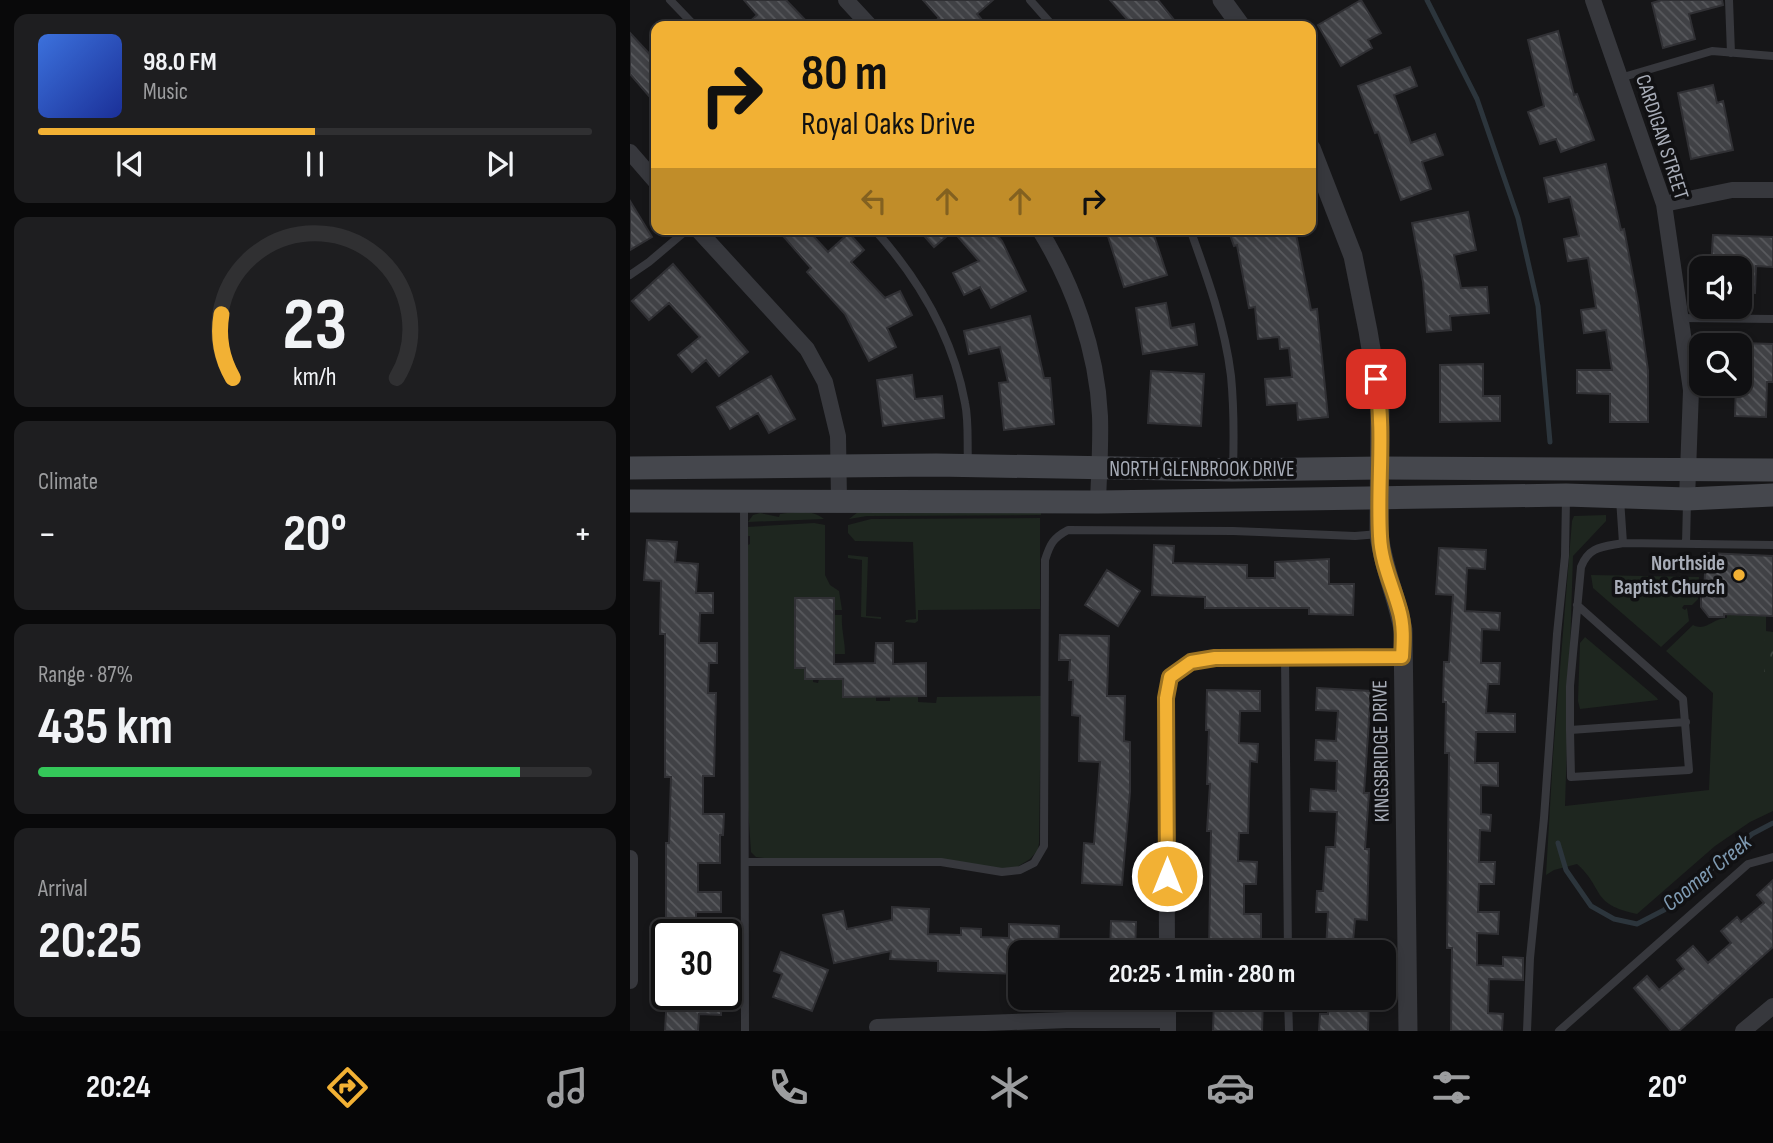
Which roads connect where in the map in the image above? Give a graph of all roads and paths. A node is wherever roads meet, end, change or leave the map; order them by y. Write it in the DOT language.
graph roads {
  1 [pos="670,0"];
  2 [pos="846,0"];
  3 [pos="1030,0"];
  4 [pos="1222,0"];
  5 [pos="1593,0"];
  6 [pos="1729,0"];
  7 [pos="690,21"];
  8 [pos="865,21"];
  9 [pos="1049,21"];
  10 [pos="1237,21"];
  11 [pos="1731,53"];
  12 [pos="1773,56"];
  13 [pos="1620,78"];
  14 [pos="630,152"];
  15 [pos="1316,161"];
  16 [pos="651,176"];
  17 [pos="1773,190"];
  18 [pos="1664,204"];
  19 [pos="681,235"];
  20 [pos="702,235"];
  21 [pos="879,235"];
  22 [pos="1043,235"];
  23 [pos="1192,235"];
  24 [pos="630,275"];
  25 [pos="1681,318"];
  26 [pos="1773,319"];
  27 [pos="839,465"];
  28 [pos="968,465"];
  29 [pos="630,468"];
  30 [pos="1381,468"];
  31 [pos="1689,468"];
  32 [pos="1099,469"];
  33 [pos="1233,470"];
  34 [pos="1773,470"];
  35 [pos="1566,495"];
  36 [pos="1773,495"];
  37 [pos="1620,497"];
  38 [pos="1380,498"];
  39 [pos="1687,499"];
  40 [pos="630,501"];
  41 [pos="744,501"];
  42 [pos="839,501"];
  43 [pos="1098,502"];
  44 [pos="1380,534"];
  45 [pos="1623,542"];
  46 [pos="1686,544"];
  47 [pos="1773,545"];
  48 [pos="1577,605"];
  49 [pos="1285,657"];
  50 [pos="1402,657"];
  51 [pos="1686,722"];
  52 [pos="1570,730"];
  53 [pos="1773,857"];
  54 [pos="630,858"];
  55 [pos="745,862"];
  56 [pos="1167,940"];
  57 [pos="1288,940"];
  58 [pos="630,981"];
  59 [pos="1773,1006"];
  60 [pos="1288,1010"];
  61 [pos="1168,1025"];
  62 [pos="877,1027"];
  63 [pos="745,1031"];
  64 [pos="1289,1031"];
  65 [pos="1408,1031"];
  66 [pos="1527,1031"];
  67 [pos="1559,1031"];
  68 [pos="1743,1031"];
  1 -- 7 [label="lane"];
  2 -- 8 [label="street"];
  3 -- 9 [label="lane"];
  4 -- 10 [label="street"];
  5 -- 13 [label="street, CARDIGAN STREET"];
  6 -- 11 [label="lane"];
  11 -- 12 [label="lane"];
  11 -- 13 [label="lane"];
  13 -- 18 [label="street, CARDIGAN STREET"];
  14 -- 16 [label="street"];
  15 -- 30 [label="street, KINGSBRIDGE DRIVE"];
  17 -- 18 [label="street"];
  18 -- 25 [label="street, CARDIGAN STREET"];
  19 -- 24 [label="lane"];
  20 -- 27 [label="street"];
  21 -- 28 [label="lane"];
  22 -- 32 [label="street"];
  23 -- 33 [label="lane"];
  25 -- 26 [label="lane"];
  25 -- 31 [label="street, CARDIGAN STREET"];
  27 -- 28 [label="main road, NORTH GLENBROOK DRIVE"];
  27 -- 29 [label="main road, NORTH GLENBROOK DRIVE"];
  27 -- 42 [label="street"];
  28 -- 32 [label="main road, NORTH GLENBROOK DRIVE"];
  30 -- 31 [label="main road, NORTH GLENBROOK DRIVE"];
  30 -- 33 [label="main road, NORTH GLENBROOK DRIVE"];
  30 -- 38 [label="street, KINGSBRIDGE DRIVE"];
  31 -- 34 [label="main road, NORTH GLENBROOK DRIVE"];
  31 -- 39 [label="street, CARDIGAN STREET"];
  32 -- 33 [label="main road, NORTH GLENBROOK DRIVE"];
  32 -- 43 [label="street"];
  35 -- 37 [label="main road, NORTH GLENBROOK DRIVE"];
  35 -- 38 [label="main road, NORTH GLENBROOK DRIVE"];
  35 -- 66 [label="lane"];
  36 -- 39 [label="main road, NORTH GLENBROOK DRIVE"];
  37 -- 39 [label="main road, NORTH GLENBROOK DRIVE"];
  37 -- 45 [label="lane"];
  38 -- 43 [label="main road, NORTH GLENBROOK DRIVE"];
  38 -- 44 [label="street, KINGSBRIDGE DRIVE"];
  39 -- 46 [label="lane"];
  40 -- 41 [label="main road, NORTH GLENBROOK DRIVE"];
  41 -- 42 [label="main road, NORTH GLENBROOK DRIVE"];
  41 -- 55 [label="lane"];
  42 -- 43 [label="main road, NORTH GLENBROOK DRIVE"];
  44 -- 50 [label="street, KINGSBRIDGE DRIVE"];
  44 -- 55 [label="lane"];
  45 -- 46 [label="lane"];
  45 -- 48 [label="lane"];
  46 -- 47 [label="lane"];
  48 -- 51 [label="lane"];
  48 -- 52 [label="lane"];
  49 -- 50 [label="street"];
  49 -- 56 [label="street"];
  49 -- 57 [label="lane"];
  50 -- 65 [label="street, KINGSBRIDGE DRIVE"];
  51 -- 52 [label="lane"];
  51 -- 52 [label="lane"];
  53 -- 67 [label="lane"];
  54 -- 58 [label="street"];
  55 -- 63 [label="lane"];
  59 -- 68 [label="street"];
  60 -- 64 [label="lane"];
  61 -- 62 [label="street"];
}
